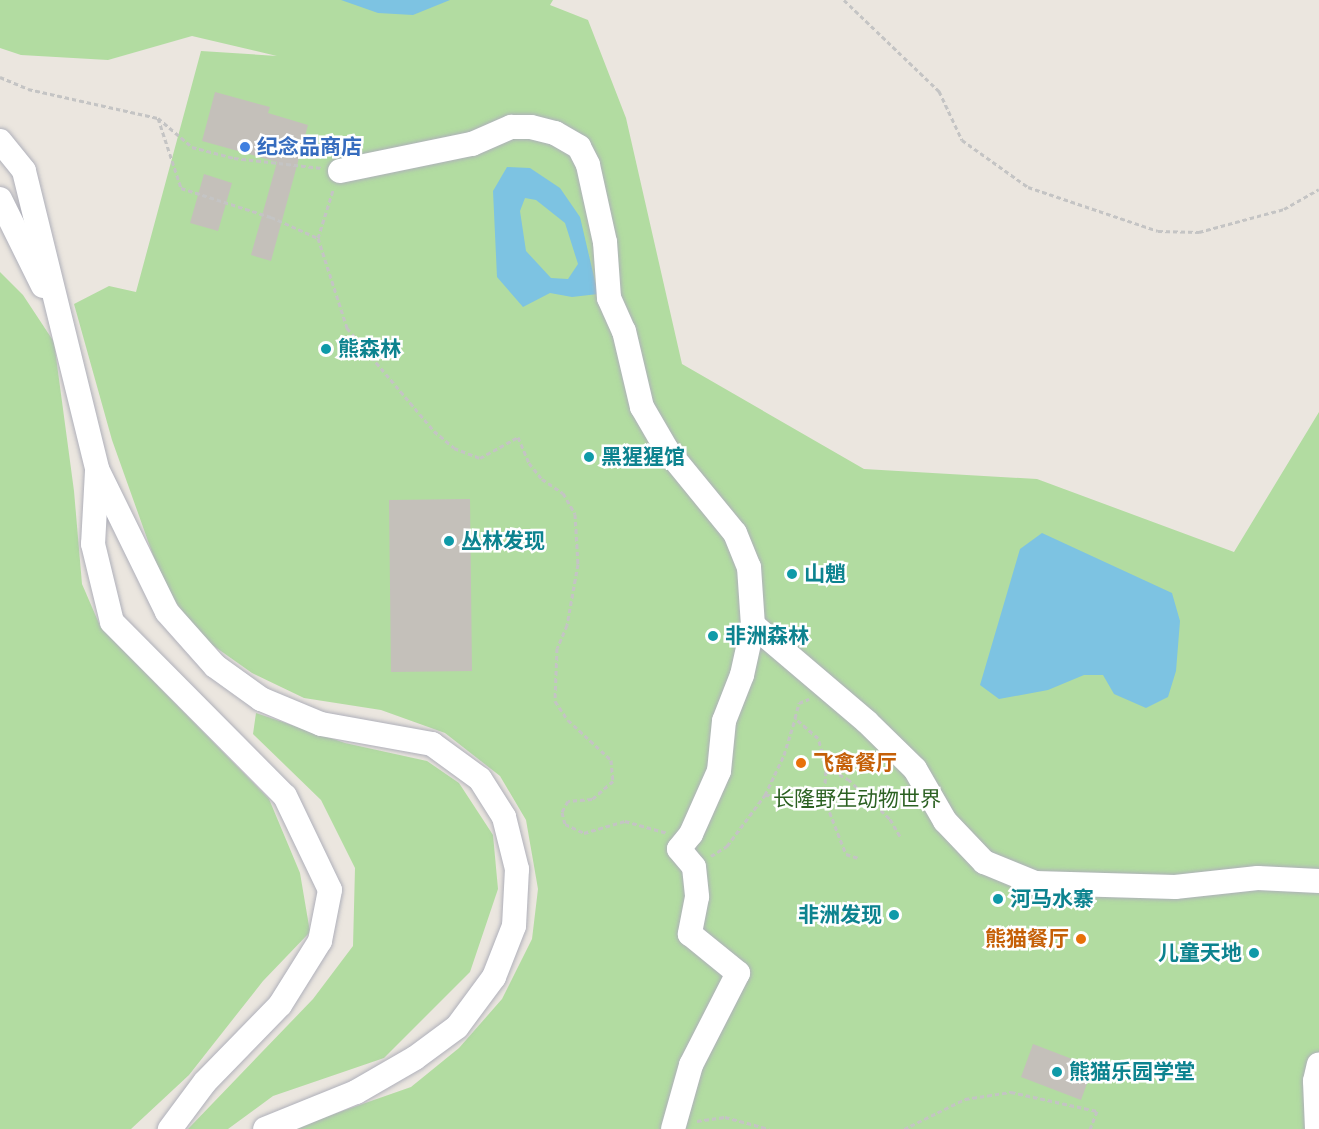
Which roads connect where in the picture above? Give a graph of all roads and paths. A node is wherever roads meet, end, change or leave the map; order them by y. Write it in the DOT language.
graph roads {
  1 [pos="844,0"];
  2 [pos="0,77"];
  3 [pos="158,118"];
  4 [pos="0,141"];
  5 [pos="340,171"];
  6 [pos="1319,189"];
  7 [pos="0,199"];
  8 [pos="318,238"];
  9 [pos="57,313"];
  10 [pos="97,469"];
  11 [pos="753,625"];
  12 [pos="830,693"];
  13 [pos="795,718"];
  14 [pos="826,767"];
  15 [pos="765,795"];
  16 [pos="824,798"];
  17 [pos="900,836"];
  18 [pos="679,849"];
  19 [pos="858,858"];
  20 [pos="694,867"];
  21 [pos="1319,881"];
  22 [pos="1319,1064"];
  23 [pos="674,1126"];
  24 [pos="170,1129"];
  25 [pos="265,1129"];
  26 [pos="769,1129"];
  27 [pos="904,1129"];
  28 [pos="1090,1129"];
  29 [pos="1317,1129"];
  1 -- 6 [label="path"];
  2 -- 3 [label="path"];
  3 -- 5 [label="path"];
  3 -- 8 [label="path"];
  4 -- 9 [label="street"];
  5 -- 8 [label="path"];
  5 -- 11 [label="street"];
  7 -- 9 [label="street"];
  8 -- 18 [label="path"];
  9 -- 10 [label="street"];
  10 -- 24 [label="street"];
  10 -- 25 [label="street"];
  11 -- 12 [label="street"];
  11 -- 18 [label="street"];
  12 -- 13 [label="path"];
  12 -- 21 [label="street"];
  13 -- 14 [label="path"];
  13 -- 15 [label="path"];
  14 -- 16 [label="path"];
  14 -- 17 [label="path"];
  15 -- 16 [label="path"];
  15 -- 20 [label="path"];
  16 -- 19 [label="path"];
  18 -- 20 [label="street"];
  20 -- 23 [label="street"];
  22 -- 29 [label="street"];
  23 -- 26 [label="path"];
  27 -- 28 [label="path"];
}
